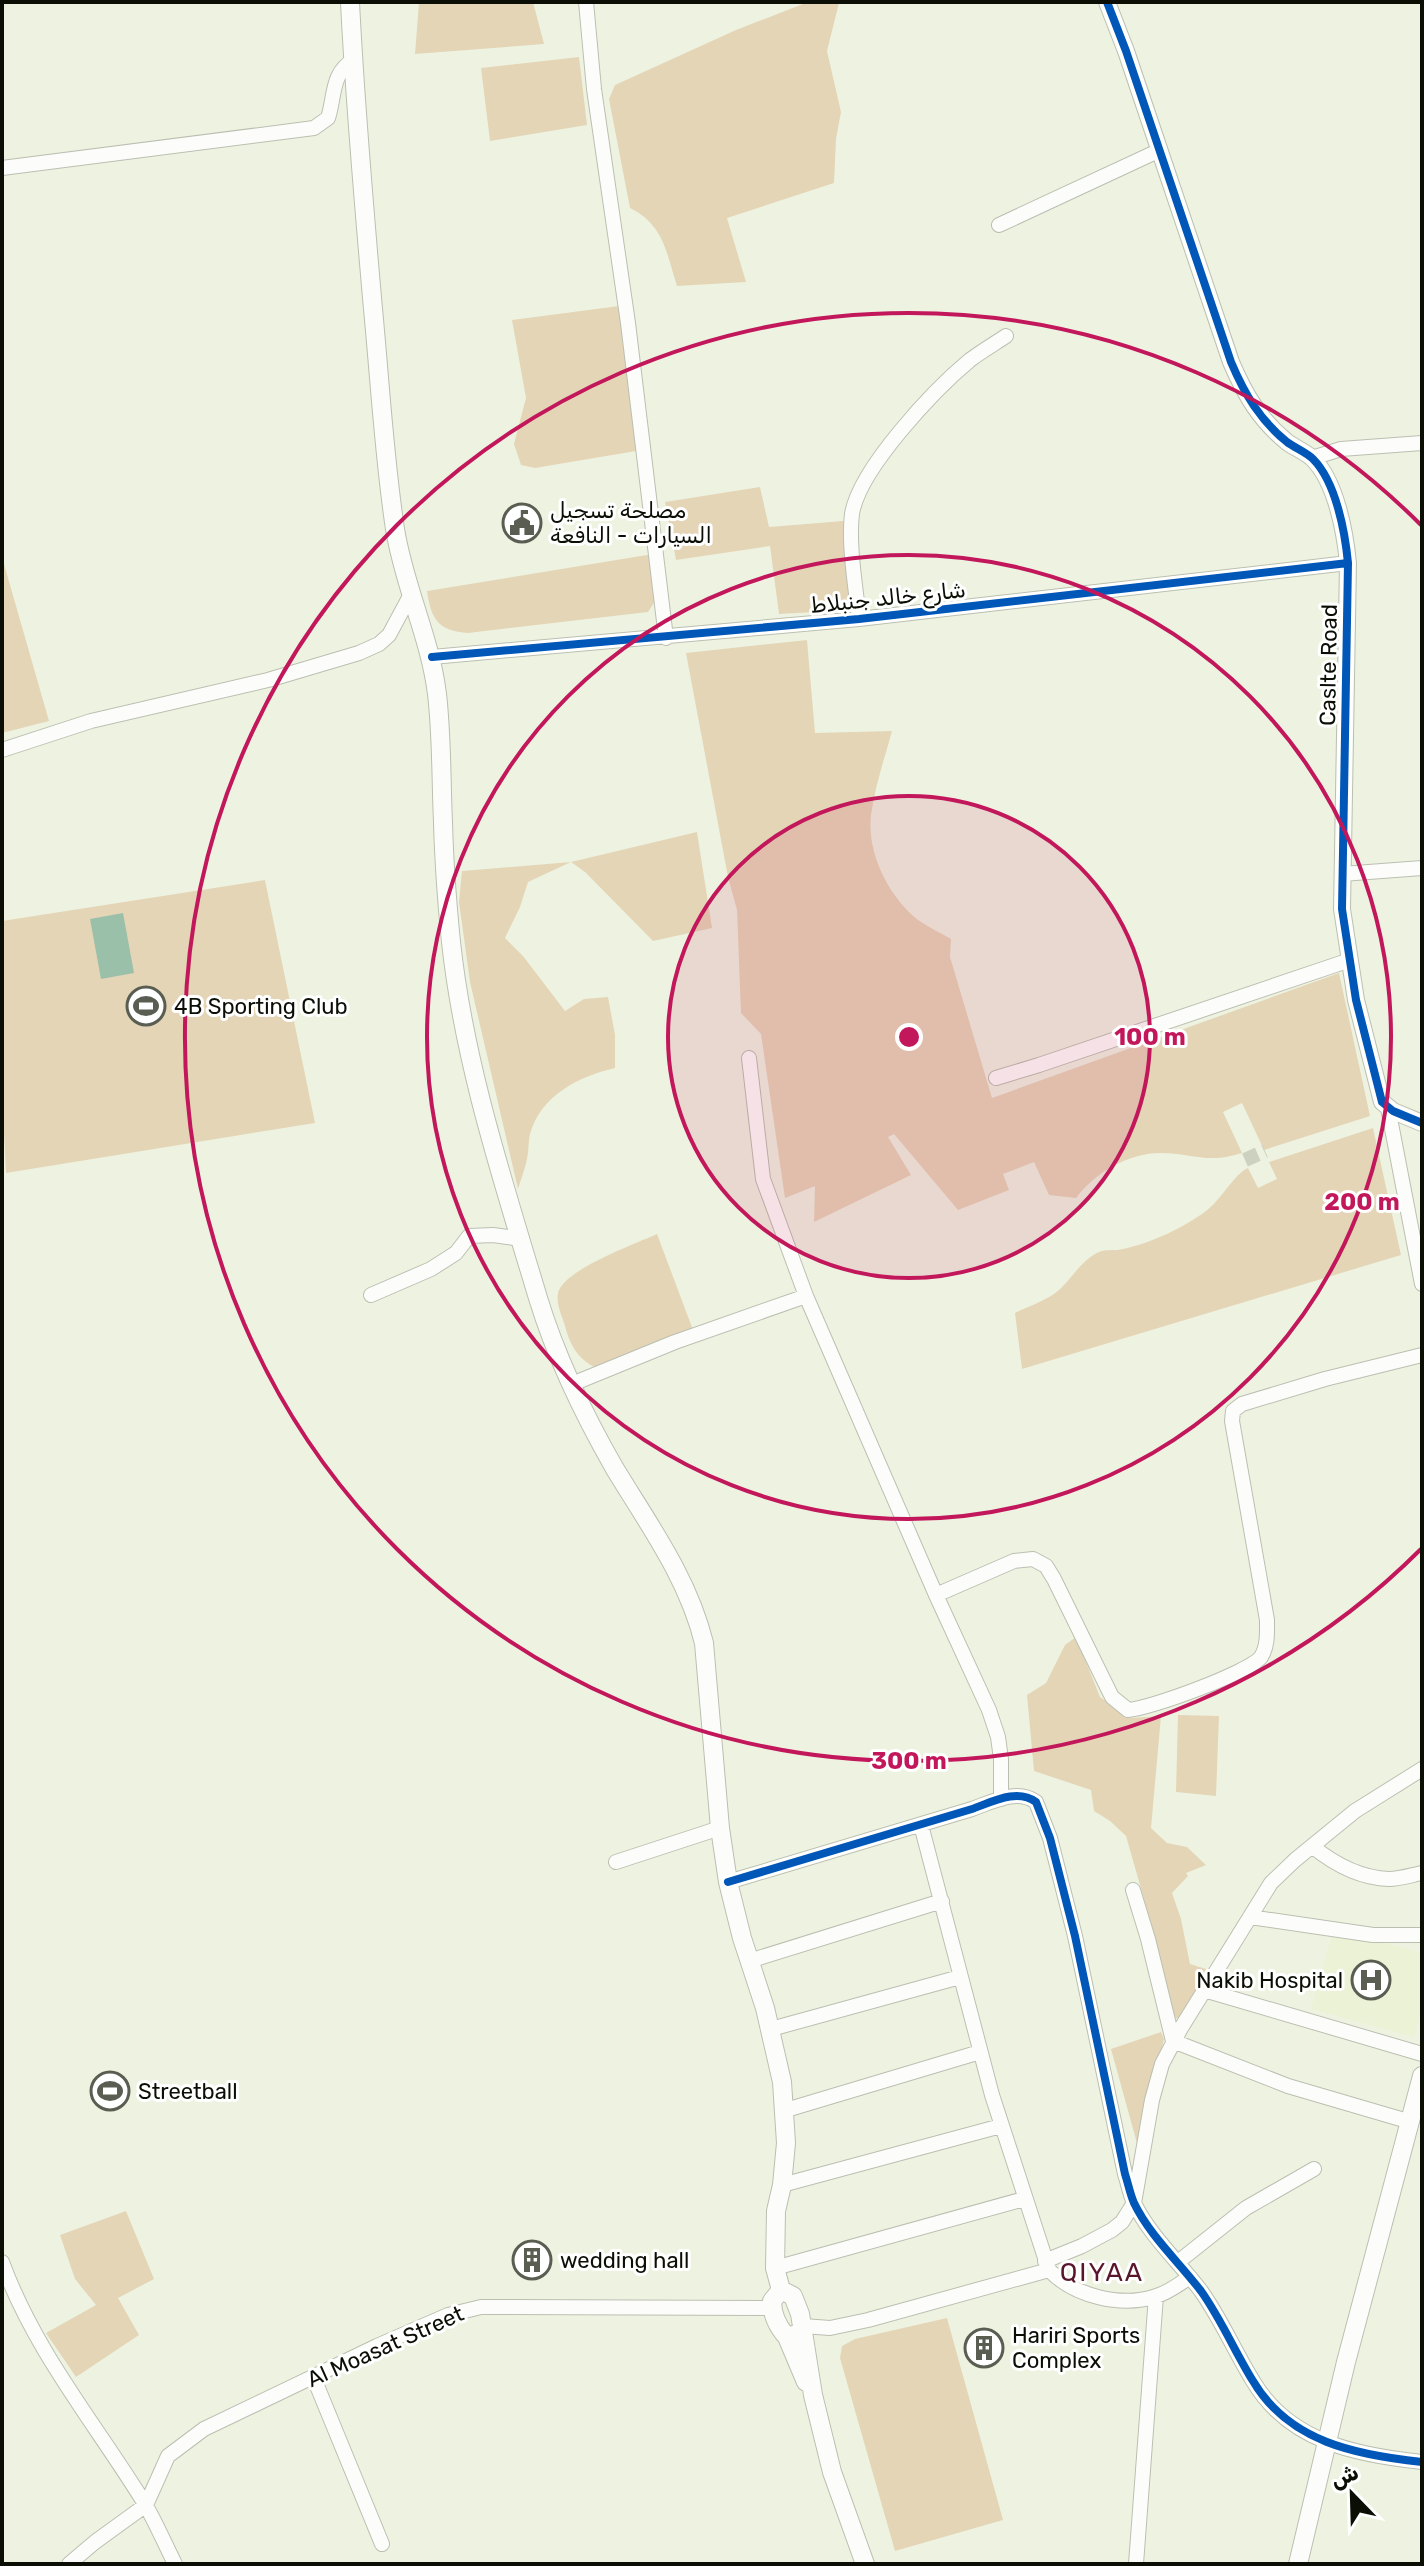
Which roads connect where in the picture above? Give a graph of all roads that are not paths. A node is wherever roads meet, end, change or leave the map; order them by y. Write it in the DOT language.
graph roads {
  1 [pos="350,2"];
  2 [pos="586,2"];
  3 [pos="1107,2"];
  4 [pos="354,60"];
  5 [pos="1158,151"];
  6 [pos="2,168"];
  7 [pos="999,225"];
  8 [pos="1006,336"];
  9 [pos="1422,443"];
  10 [pos="1312,458"];
  11 [pos="1348,563"];
  12 [pos="410,596"];
  13 [pos="859,619"];
  14 [pos="666,638"];
  15 [pos="432,657"];
  16 [pos="2,750"];
  17 [pos="1422,868"];
  18 [pos="1342,874"];
  19 [pos="1350,960"];
  20 [pos="749,1058"];
  21 [pos="996,1078"];
  22 [pos="1384,1102"];
  23 [pos="1422,1123"];
  24 [pos="522,1239"];
  25 [pos="1422,1284"];
  26 [pos="371,1295"];
  27 [pos="806,1296"];
  28 [pos="1422,1355"];
  29 [pos="572,1384"];
  30 [pos="936,1595"];
  31 [pos="1422,1769"];
  32 [pos="1001,1799"];
  33 [pos="921,1825"];
  34 [pos="720,1828"];
  35 [pos="1312,1846"];
  36 [pos="616,1862"];
  37 [pos="1422,1873"];
  38 [pos="728,1882"];
  39 [pos="1133,1890"];
  40 [pos="942,1901"];
  41 [pos="1250,1917"];
  42 [pos="1422,1935"];
  43 [pos="749,1961"];
  44 [pos="960,1977"];
  45 [pos="1204,1990"];
  46 [pos="771,2029"];
  47 [pos="1173,2041"];
  48 [pos="980,2052"];
  49 [pos="1422,2054"];
  50 [pos="1422,2076"];
  51 [pos="786,2110"];
  52 [pos="1411,2122"];
  53 [pos="1001,2126"];
  54 [pos="1314,2169"];
  55 [pos="782,2185"];
  56 [pos="1024,2199"];
  57 [pos="1134,2203"];
  58 [pos="2,2262"];
  59 [pos="1178,2262"];
  60 [pos="1047,2265"];
  61 [pos="775,2268"];
  62 [pos="1190,2277"];
  63 [pos="781,2290"];
  64 [pos="1156,2296"];
  65 [pos="772,2308"];
  66 [pos="798,2332"];
  67 [pos="313,2376"];
  68 [pos="1327,2444"];
  69 [pos="1422,2462"];
  70 [pos="146,2505"];
  71 [pos="382,2544"];
  72 [pos="69,2564"];
  73 [pos="175,2564"];
  74 [pos="865,2564"];
  75 [pos="1136,2564"];
  76 [pos="1298,2564"];
  1 -- 4 [label="main road"];
  2 -- 14 [label="street"];
  3 -- 5 [label="street, Caslte Road"];
  4 -- 6 [label="street"];
  4 -- 12 [label="main road"];
  5 -- 7 [label="street"];
  5 -- 10 [label="street, Caslte Road"];
  8 -- 13 [label="street"];
  9 -- 10 [label="street"];
  10 -- 11 [label="street, Caslte Road"];
  11 -- 13 [label="street, شارع خالد جنبلاط"];
  11 -- 18 [label="street, Caslte Road"];
  12 -- 15 [label="main road"];
  12 -- 16 [label="street"];
  13 -- 14 [label="street, شارع خالد جنبلاط"];
  14 -- 15 [label="street, شارع خالد جنبلاط"];
  15 -- 24 [label="main road"];
  17 -- 18 [label="street"];
  18 -- 19 [label="street, Caslte Road"];
  19 -- 21 [label="street"];
  19 -- 22 [label="street, Caslte Road"];
  20 -- 27 [label="street"];
  22 -- 23 [label="street"];
  22 -- 25 [label="street"];
  24 -- 26 [label="street"];
  24 -- 29 [label="main road"];
  27 -- 29 [label="street"];
  27 -- 30 [label="street"];
  28 -- 30 [label="street"];
  29 -- 34 [label="main road"];
  30 -- 32 [label="street"];
  31 -- 35 [label="street"];
  32 -- 33 [label="street"];
  32 -- 57 [label="street"];
  33 -- 38 [label="street"];
  33 -- 40 [label="street"];
  34 -- 36 [label="street"];
  34 -- 38 [label="main road"];
  35 -- 37 [label="street"];
  35 -- 41 [label="street"];
  38 -- 43 [label="main road"];
  39 -- 47 [label="street"];
  40 -- 43 [label="street"];
  40 -- 44 [label="street"];
  41 -- 42 [label="street"];
  41 -- 45 [label="street"];
  43 -- 46 [label="main road"];
  44 -- 46 [label="street"];
  44 -- 48 [label="street"];
  45 -- 47 [label="street"];
  45 -- 49 [label="street"];
  46 -- 51 [label="main road"];
  47 -- 52 [label="street"];
  47 -- 57 [label="street"];
  48 -- 51 [label="street"];
  48 -- 53 [label="street"];
  50 -- 52 [label="main road"];
  51 -- 55 [label="main road"];
  52 -- 68 [label="main road"];
  53 -- 55 [label="street"];
  53 -- 56 [label="street"];
  54 -- 59 [label="street"];
  55 -- 61 [label="main road"];
  56 -- 60 [label="street"];
  56 -- 61 [label="street"];
  57 -- 59 [label="street"];
  57 -- 60 [label="street"];
  58 -- 70 [label="street"];
  59 -- 62 [label="street"];
  60 -- 64 [label="street"];
  60 -- 66 [label="street"];
  61 -- 63 [label="main road"];
  62 -- 64 [label="street"];
  62 -- 68 [label="street"];
  63 -- 65 [label="main road"];
  63 -- 66 [label="main road"];
  64 -- 75 [label="street"];
  65 -- 66 [label="main road"];
  65 -- 67 [label="street, Al Moasat Street"];
  66 -- 74 [label="main road"];
  67 -- 70 [label="street, Al Moasat Street"];
  67 -- 71 [label="street"];
  68 -- 69 [label="street"];
  68 -- 76 [label="main road"];
  70 -- 72 [label="street"];
  70 -- 73 [label="street"];
}
